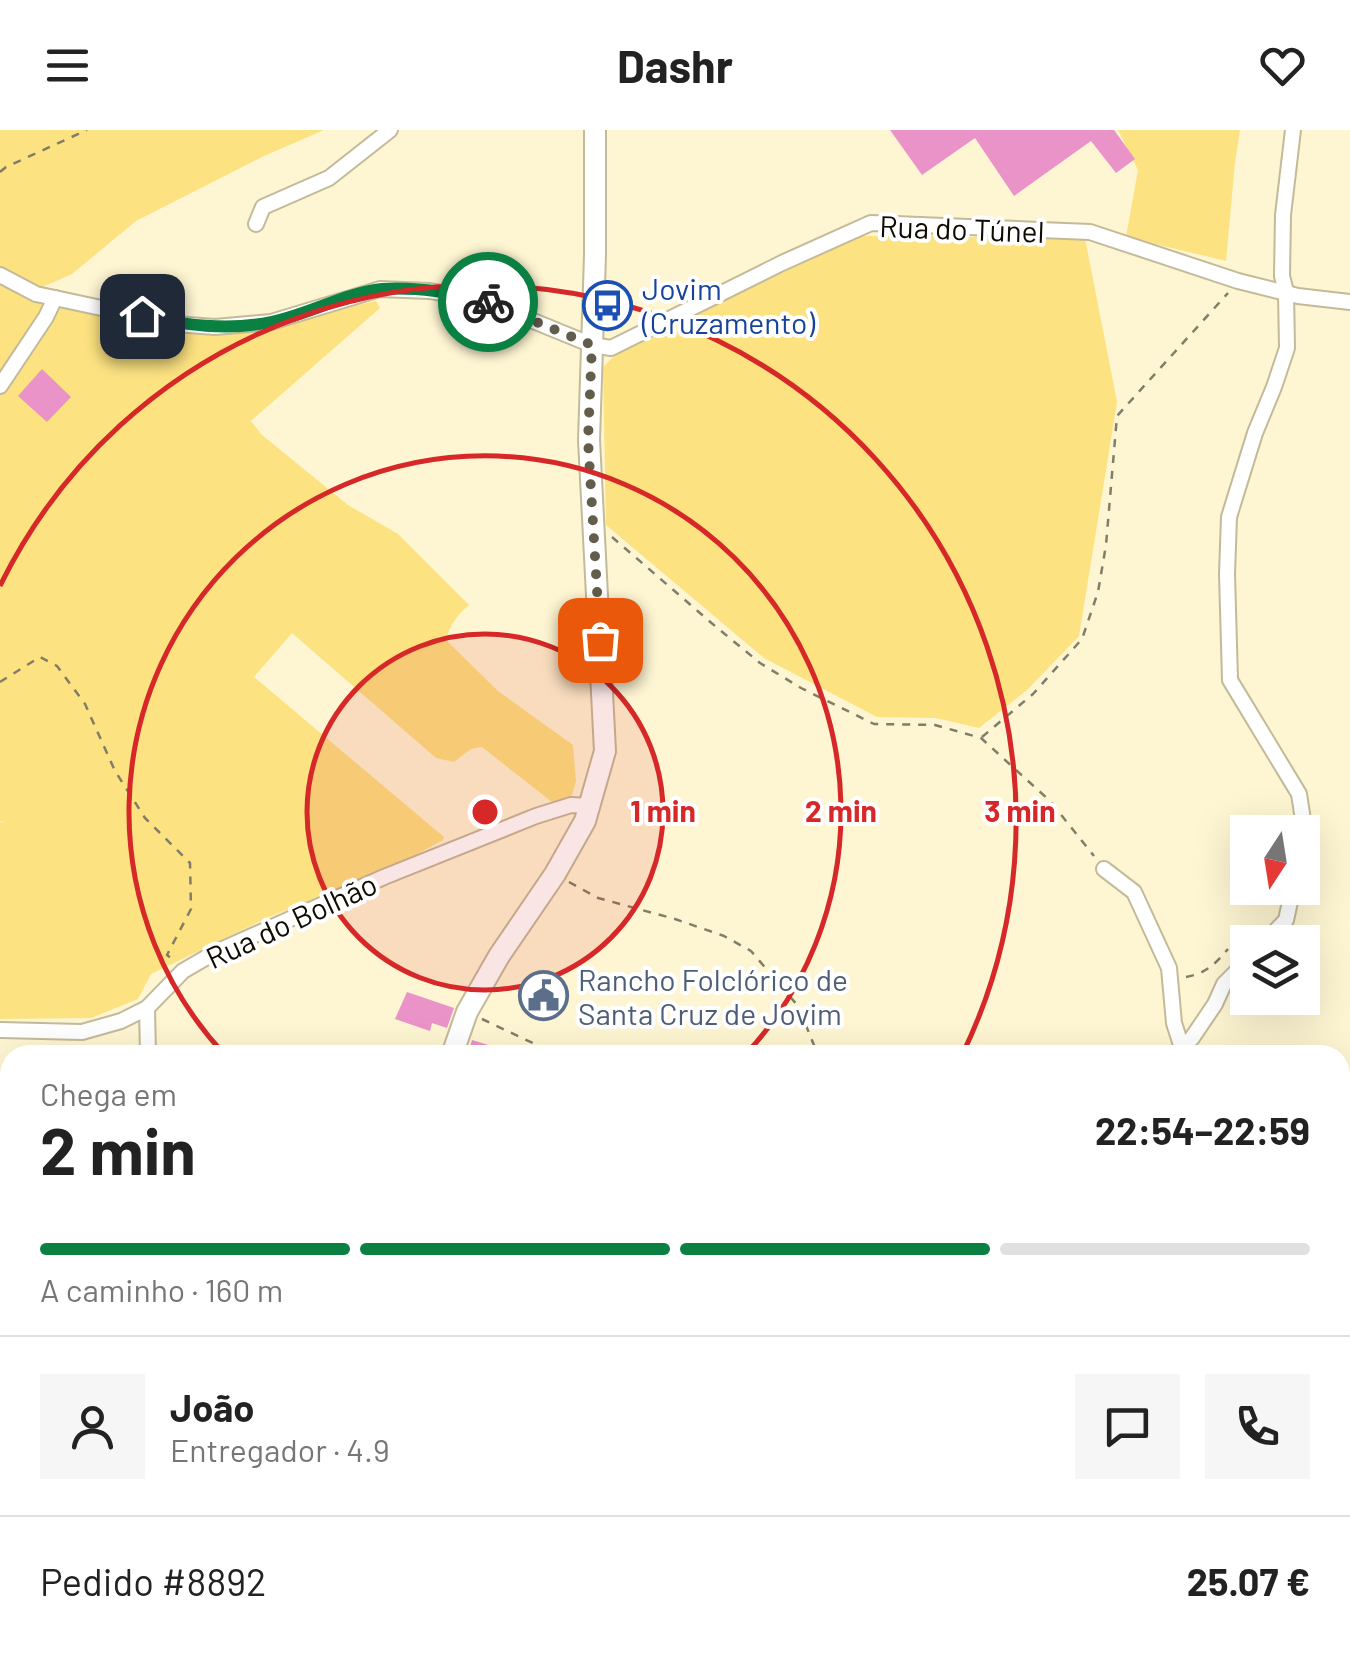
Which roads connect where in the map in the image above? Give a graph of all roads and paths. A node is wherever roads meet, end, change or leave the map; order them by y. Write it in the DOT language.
graph roads {
  1 [pos="87,130"];
  2 [pos="390,130"];
  3 [pos="1293,130"];
  4 [pos="590,134"];
  5 [pos="0,172"];
  6 [pos="256,224"];
  7 [pos="0,276"];
  8 [pos="1238,281"];
  9 [pos="1286,292"];
  10 [pos="55,298"];
  11 [pos="1350,302"];
  12 [pos="592,345"];
  13 [pos="0,386"];
  14 [pos="594,528"];
  15 [pos="0,682"];
  16 [pos="981,738"];
  17 [pos="590,806"];
  18 [pos="1303,815"];
  19 [pos="1104,869"];
  20 [pos="555,874"];
  21 [pos="1228,949"];
  22 [pos="183,971"];
  23 [pos="1230,978"];
  24 [pos="1171,991"];
  25 [pos="146,1008"];
  26 [pos="467,1012"];
  27 [pos="0,1030"];
  28 [pos="148,1045"];
  29 [pos="455,1045"];
  30 [pos="537,1045"];
  31 [pos="814,1045"];
  32 [pos="1179,1045"];
  33 [pos="1186,1045"];
  1 -- 5 [label="path"];
  2 -- 6 [label="street"];
  3 -- 9 [label="street"];
  4 -- 12 [label="main road"];
  7 -- 10 [label="street"];
  8 -- 9 [label="street, Rua do Túnel"];
  8 -- 12 [label="street, Rua do Túnel"];
  8 -- 16 [label="path"];
  9 -- 11 [label="street, Rua do Túnel"];
  9 -- 18 [label="street"];
  10 -- 12 [label="street"];
  10 -- 13 [label="street"];
  12 -- 14 [label="main road"];
  14 -- 16 [label="path"];
  14 -- 17 [label="main road"];
  15 -- 22 [label="path"];
  16 -- 19 [label="path"];
  17 -- 20 [label="main road"];
  17 -- 22 [label="street, Rua do Bolhão"];
  19 -- 24 [label="street"];
  20 -- 26 [label="main road"];
  20 -- 31 [label="path"];
  21 -- 24 [label="path"];
  22 -- 25 [label="street, Rua do Bolhão"];
  23 -- 33 [label="street"];
  24 -- 32 [label="street"];
  25 -- 27 [label="street, Rua do Bolhão"];
  25 -- 28 [label="street"];
  26 -- 29 [label="main road"];
  26 -- 30 [label="path"];
}
